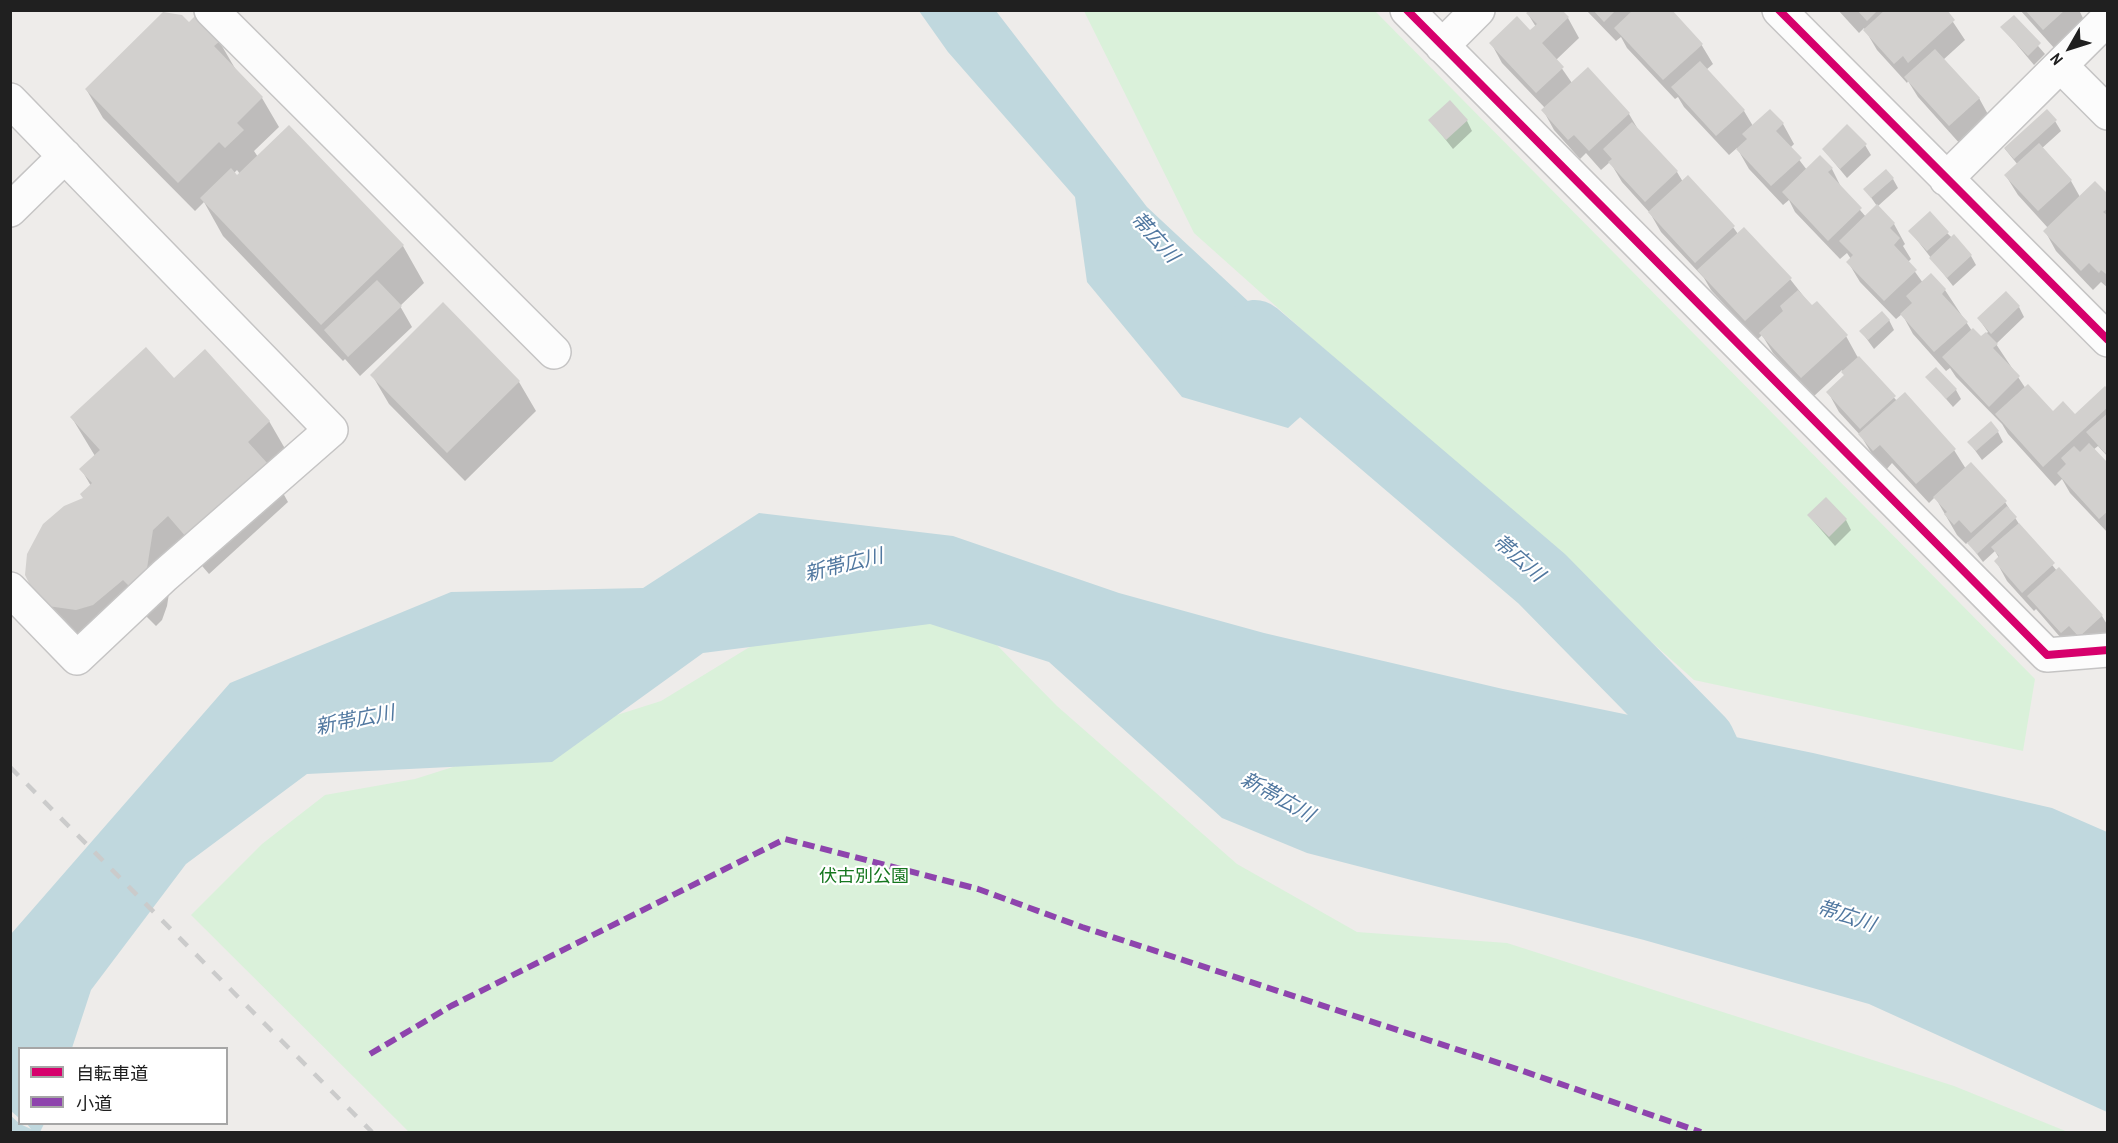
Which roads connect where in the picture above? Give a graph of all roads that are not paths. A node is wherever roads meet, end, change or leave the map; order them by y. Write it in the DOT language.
graph roads {
  1 [pos="211,10"];
  2 [pos="1407,10"];
  3 [pos="1478,10"];
  4 [pos="1779,10"];
  5 [pos="2108,18"];
  6 [pos="1442,46"];
  7 [pos="2061,66"];
  8 [pos="10,100"];
  9 [pos="2108,113"];
  10 [pos="65,156"];
  11 [pos="1946,179"];
  12 [pos="10,210"];
  13 [pos="2108,340"];
  14 [pos="554,352"];
  15 [pos="10,589"];
  16 [pos="2108,650"];
  1 -- 14 [label="street"];
  2 -- 6 [label="street"];
  3 -- 6 [label="street"];
  4 -- 11 [label="street"];
  5 -- 7 [label="street"];
  6 -- 16 [label="street"];
  7 -- 9 [label="street"];
  7 -- 11 [label="street"];
  8 -- 10 [label="street"];
  10 -- 12 [label="street"];
  10 -- 15 [label="street"];
  11 -- 13 [label="street"];
}
